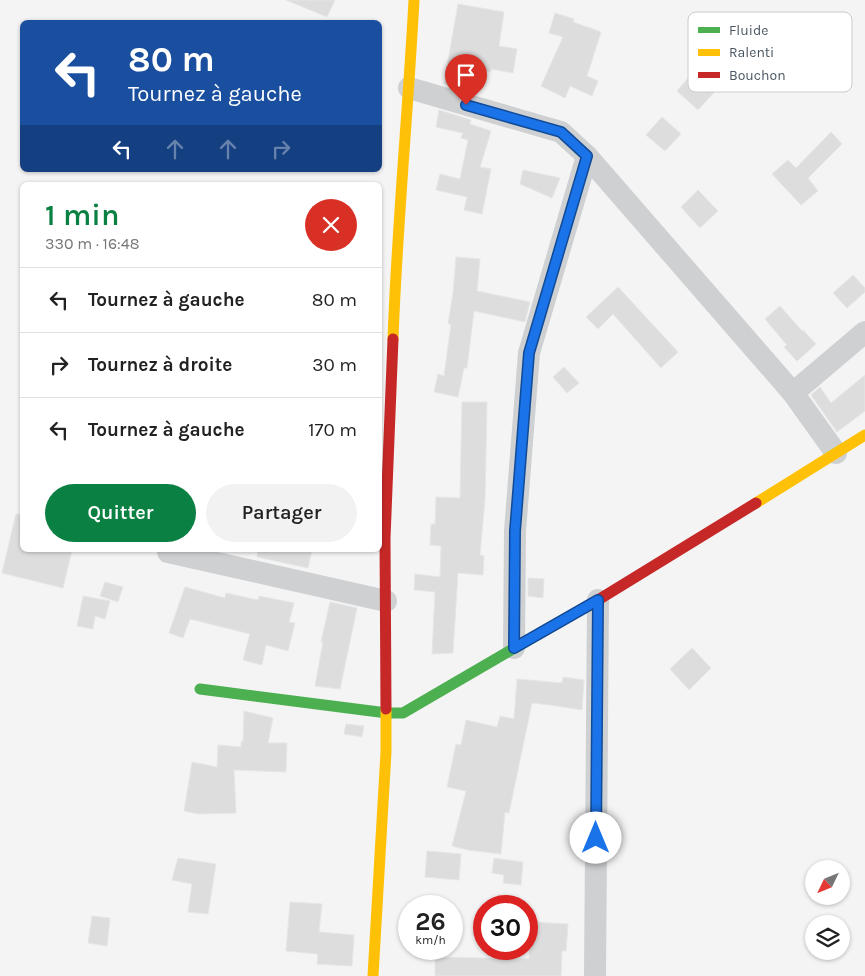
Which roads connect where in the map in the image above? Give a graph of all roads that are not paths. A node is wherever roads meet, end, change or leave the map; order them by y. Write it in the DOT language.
graph roads {
  1 [pos="414,0"];
  2 [pos="409,88"];
  3 [pos="587,156"];
  4 [pos="865,332"];
  5 [pos="793,393"];
  6 [pos="865,435"];
  7 [pos="836,453"];
  8 [pos="168,552"];
  9 [pos="598,600"];
  10 [pos="386,601"];
  11 [pos="514,648"];
  12 [pos="200,689"];
  13 [pos="386,713"];
  14 [pos="373,976"];
  15 [pos="595,976"];
  1 -- 2 [label="street"];
  2 -- 3 [label="street"];
  2 -- 10 [label="street"];
  3 -- 5 [label="street"];
  3 -- 11 [label="street"];
  4 -- 5 [label="street"];
  5 -- 7 [label="street"];
  6 -- 7 [label="street"];
  7 -- 9 [label="street"];
  8 -- 10 [label="street"];
  9 -- 11 [label="street"];
  9 -- 15 [label="street"];
  10 -- 13 [label="street"];
  11 -- 13 [label="street"];
  12 -- 13 [label="street"];
  13 -- 14 [label="street"];
}
